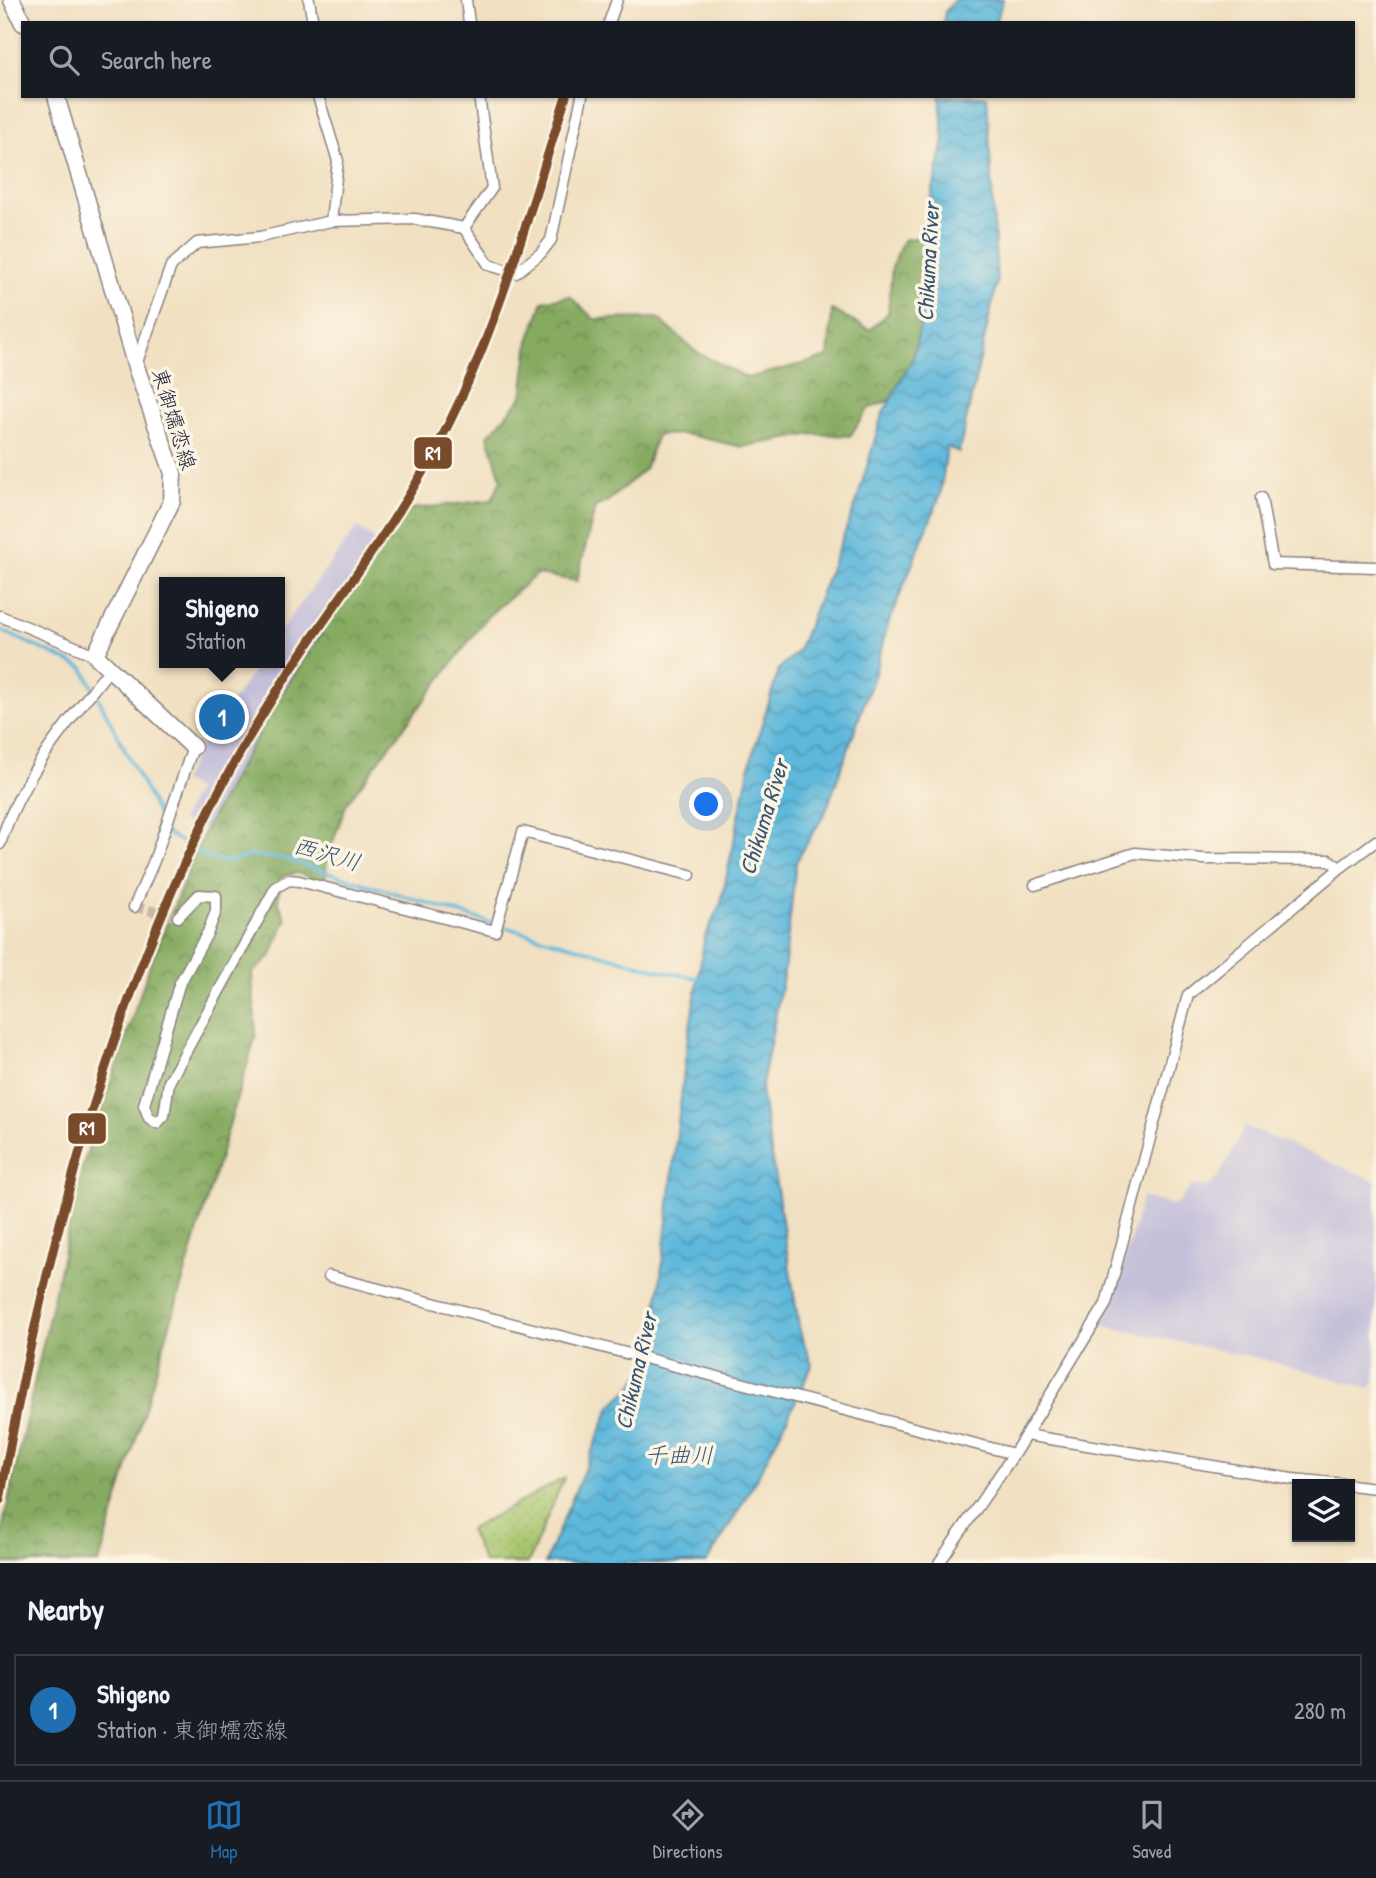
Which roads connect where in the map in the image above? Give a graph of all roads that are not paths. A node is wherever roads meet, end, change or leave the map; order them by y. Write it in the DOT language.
graph roads {
  1 [pos="12,0"];
  2 [pos="309,0"];
  3 [pos="466,0"];
  4 [pos="617,0"];
  5 [pos="22,21"];
  6 [pos="313,21"];
  7 [pos="469,21"];
  8 [pos="610,21"];
  9 [pos="57,98"];
  10 [pos="319,98"];
  11 [pos="479,98"];
  12 [pos="582,98"];
  13 [pos="331,221"];
  14 [pos="464,228"];
  15 [pos="135,367"];
  16 [pos="1261,498"];
  17 [pos="1376,567"];
  18 [pos="0,616"];
  19 [pos="95,656"];
  20 [pos="105,676"];
  21 [pos="193,747"];
  22 [pos="1376,841"];
  23 [pos="0,844"];
  24 [pos="1340,868"];
  25 [pos="690,875"];
  26 [pos="1035,886"];
  27 [pos="134,907"];
  28 [pos="178,917"];
  29 [pos="329,1276"];
  30 [pos="1026,1435"];
  31 [pos="1014,1454"];
  32 [pos="1292,1479"];
  33 [pos="1355,1485"];
  34 [pos="1376,1488"];
  35 [pos="939,1563"];
  1 -- 5 [label="main road"];
  2 -- 6 [label="street"];
  3 -- 7 [label="street"];
  4 -- 8 [label="street"];
  9 -- 15 [label="main road, 東御嬬恋線"];
  10 -- 13 [label="street"];
  11 -- 14 [label="street"];
  12 -- 14 [label="street"];
  13 -- 14 [label="street"];
  13 -- 15 [label="street"];
  15 -- 19 [label="main road, 東御嬬恋線"];
  16 -- 17 [label="street"];
  18 -- 19 [label="street"];
  19 -- 20 [label="main road"];
  20 -- 21 [label="main road"];
  20 -- 23 [label="street"];
  21 -- 27 [label="street"];
  22 -- 24 [label="street"];
  24 -- 26 [label="street"];
  24 -- 30 [label="street"];
  25 -- 28 [label="street"];
  29 -- 31 [label="street"];
  30 -- 31 [label="street"];
  30 -- 32 [label="street"];
  31 -- 35 [label="street"];
  33 -- 34 [label="street"];
}
